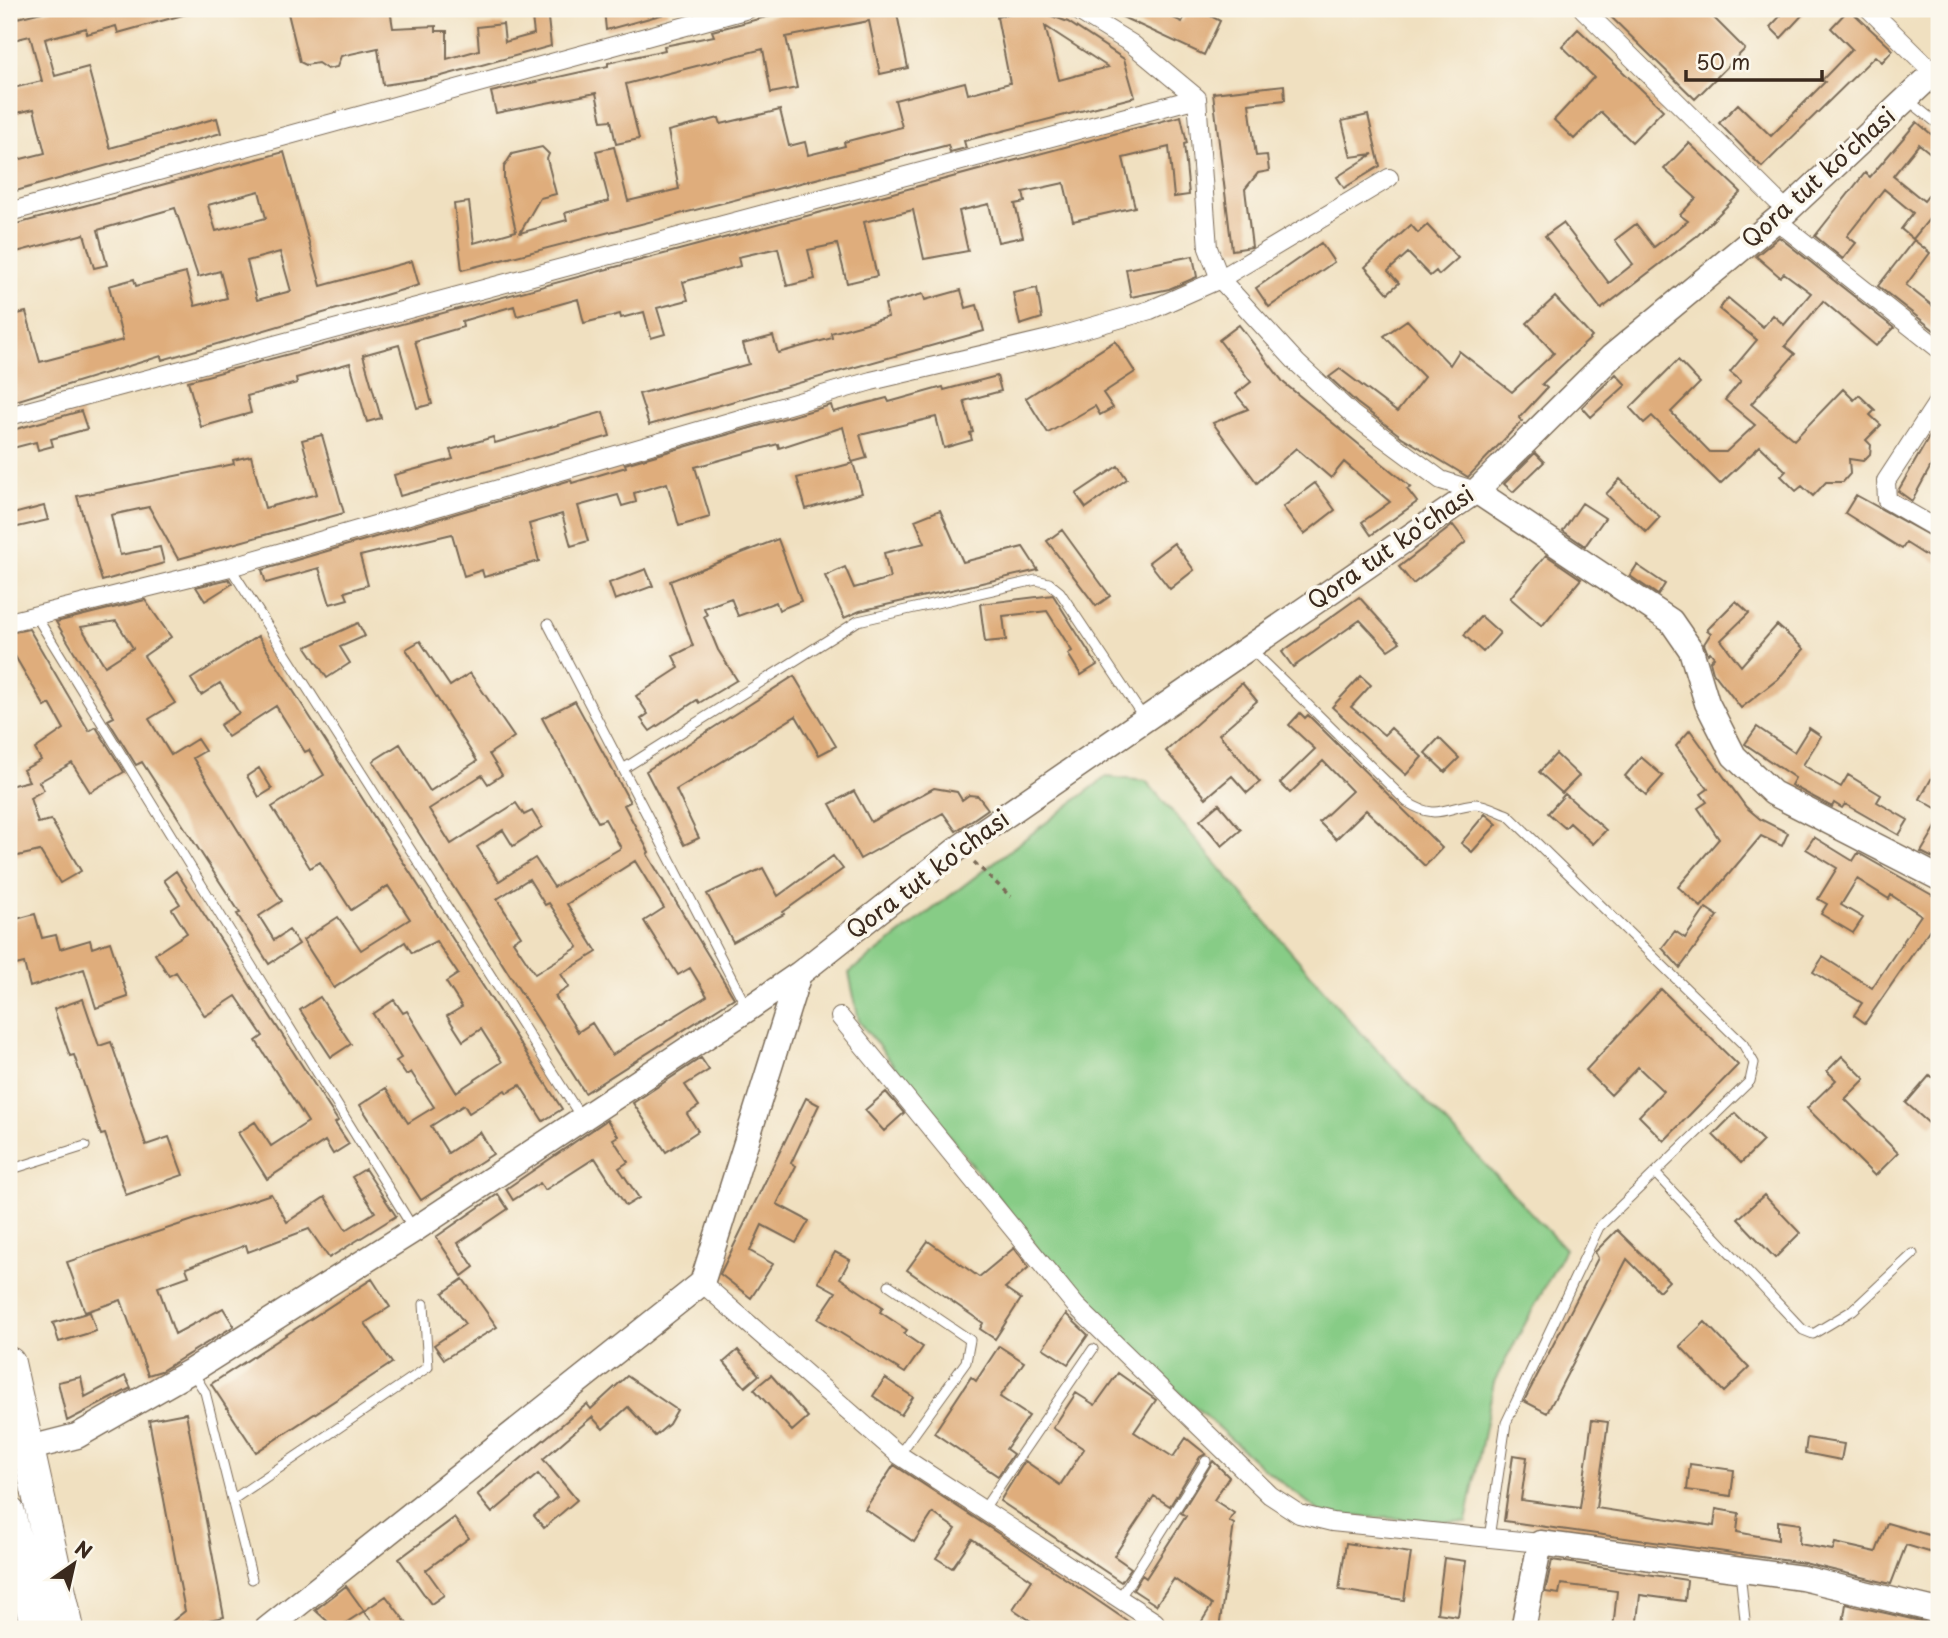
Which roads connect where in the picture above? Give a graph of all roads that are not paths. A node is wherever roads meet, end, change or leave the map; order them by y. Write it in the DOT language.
graph roads {
  1 [pos="748,9"];
  2 [pos="1075,9"];
  3 [pos="1583,9"];
  4 [pos="1869,9"];
  5 [pos="1937,71"];
  6 [pos="1197,98"];
  7 [pos="1907,99"];
  8 [pos="1939,125"];
  9 [pos="1389,178"];
  10 [pos="9,212"];
  11 [pos="1782,215"];
  12 [pos="1220,279"];
  13 [pos="1939,349"];
  14 [pos="1939,400"];
  15 [pos="9,416"];
  16 [pos="1476,491"];
  17 [pos="1939,530"];
  18 [pos="230,568"];
  19 [pos="36,616"];
  20 [pos="9,622"];
  21 [pos="548,624"];
  22 [pos="1248,646"];
  23 [pos="1146,721"];
  24 [pos="624,769"];
  25 [pos="1939,878"];
  26 [pos="799,974"];
  27 [pos="748,1009"];
  28 [pos="840,1017"];
  29 [pos="582,1118"];
  30 [pos="85,1146"];
  31 [pos="9,1170"];
  32 [pos="1655,1173"];
  33 [pos="414,1230"];
  34 [pos="1913,1254"];
  35 [pos="702,1283"];
  36 [pos="889,1285"];
  37 [pos="424,1304"];
  38 [pos="1093,1349"];
  39 [pos="9,1363"];
  40 [pos="191,1371"];
  41 [pos="30,1448"];
  42 [pos="899,1455"];
  43 [pos="1206,1461"];
  44 [pos="232,1500"];
  45 [pos="983,1510"];
  46 [pos="9,1517"];
  47 [pos="1489,1538"];
  48 [pos="1540,1543"];
  49 [pos="1740,1570"];
  50 [pos="252,1579"];
  51 [pos="1119,1599"];
  52 [pos="1939,1611"];
  53 [pos="1155,1622"];
  54 [pos="37,1629"];
  55 [pos="68,1629"];
  56 [pos="267,1629"];
  57 [pos="1524,1629"];
  58 [pos="1746,1629"];
  1 -- 10 [label="street"];
  2 -- 6 [label="street"];
  3 -- 11 [label="street"];
  4 -- 5 [label="street"];
  5 -- 7 [label="street, Qora tut ko'chasi"];
  6 -- 12 [label="street"];
  6 -- 15 [label="street"];
  7 -- 8 [label="lane"];
  7 -- 11 [label="street, Qora tut ko'chasi"];
  9 -- 12 [label="street"];
  11 -- 13 [label="street"];
  11 -- 16 [label="street, Qora tut ko'chasi"];
  12 -- 16 [label="street"];
  12 -- 18 [label="street"];
  14 -- 17 [label="street"];
  16 -- 22 [label="street, Qora tut ko'chasi"];
  16 -- 25 [label="street"];
  18 -- 19 [label="street"];
  18 -- 29 [label="lane"];
  19 -- 20 [label="street"];
  19 -- 33 [label="lane"];
  21 -- 24 [label="lane"];
  22 -- 23 [label="street, Qora tut ko'chasi"];
  22 -- 32 [label="lane"];
  23 -- 24 [label="lane"];
  23 -- 26 [label="street, Qora tut ko'chasi"];
  24 -- 27 [label="lane"];
  26 -- 27 [label="street, Qora tut ko'chasi"];
  26 -- 35 [label="street"];
  27 -- 29 [label="street, Qora tut ko'chasi"];
  28 -- 47 [label="street"];
  29 -- 33 [label="street, Qora tut ko'chasi"];
  30 -- 31 [label="lane"];
  32 -- 34 [label="lane"];
  32 -- 47 [label="lane"];
  33 -- 40 [label="street, Qora tut ko'chasi"];
  35 -- 42 [label="street"];
  35 -- 56 [label="street"];
  36 -- 42 [label="lane"];
  37 -- 44 [label="lane"];
  38 -- 45 [label="lane"];
  39 -- 41 [label="highway"];
  40 -- 41 [label="street, Qora tut ko'chasi"];
  40 -- 44 [label="lane"];
  41 -- 55 [label="highway"];
  42 -- 45 [label="street"];
  43 -- 51 [label="lane"];
  44 -- 50 [label="lane"];
  45 -- 51 [label="street"];
  46 -- 54 [label="highway"];
  47 -- 48 [label="street"];
  48 -- 49 [label="street"];
  48 -- 57 [label="street"];
  49 -- 52 [label="street"];
  49 -- 58 [label="lane"];
  51 -- 53 [label="street"];
}
